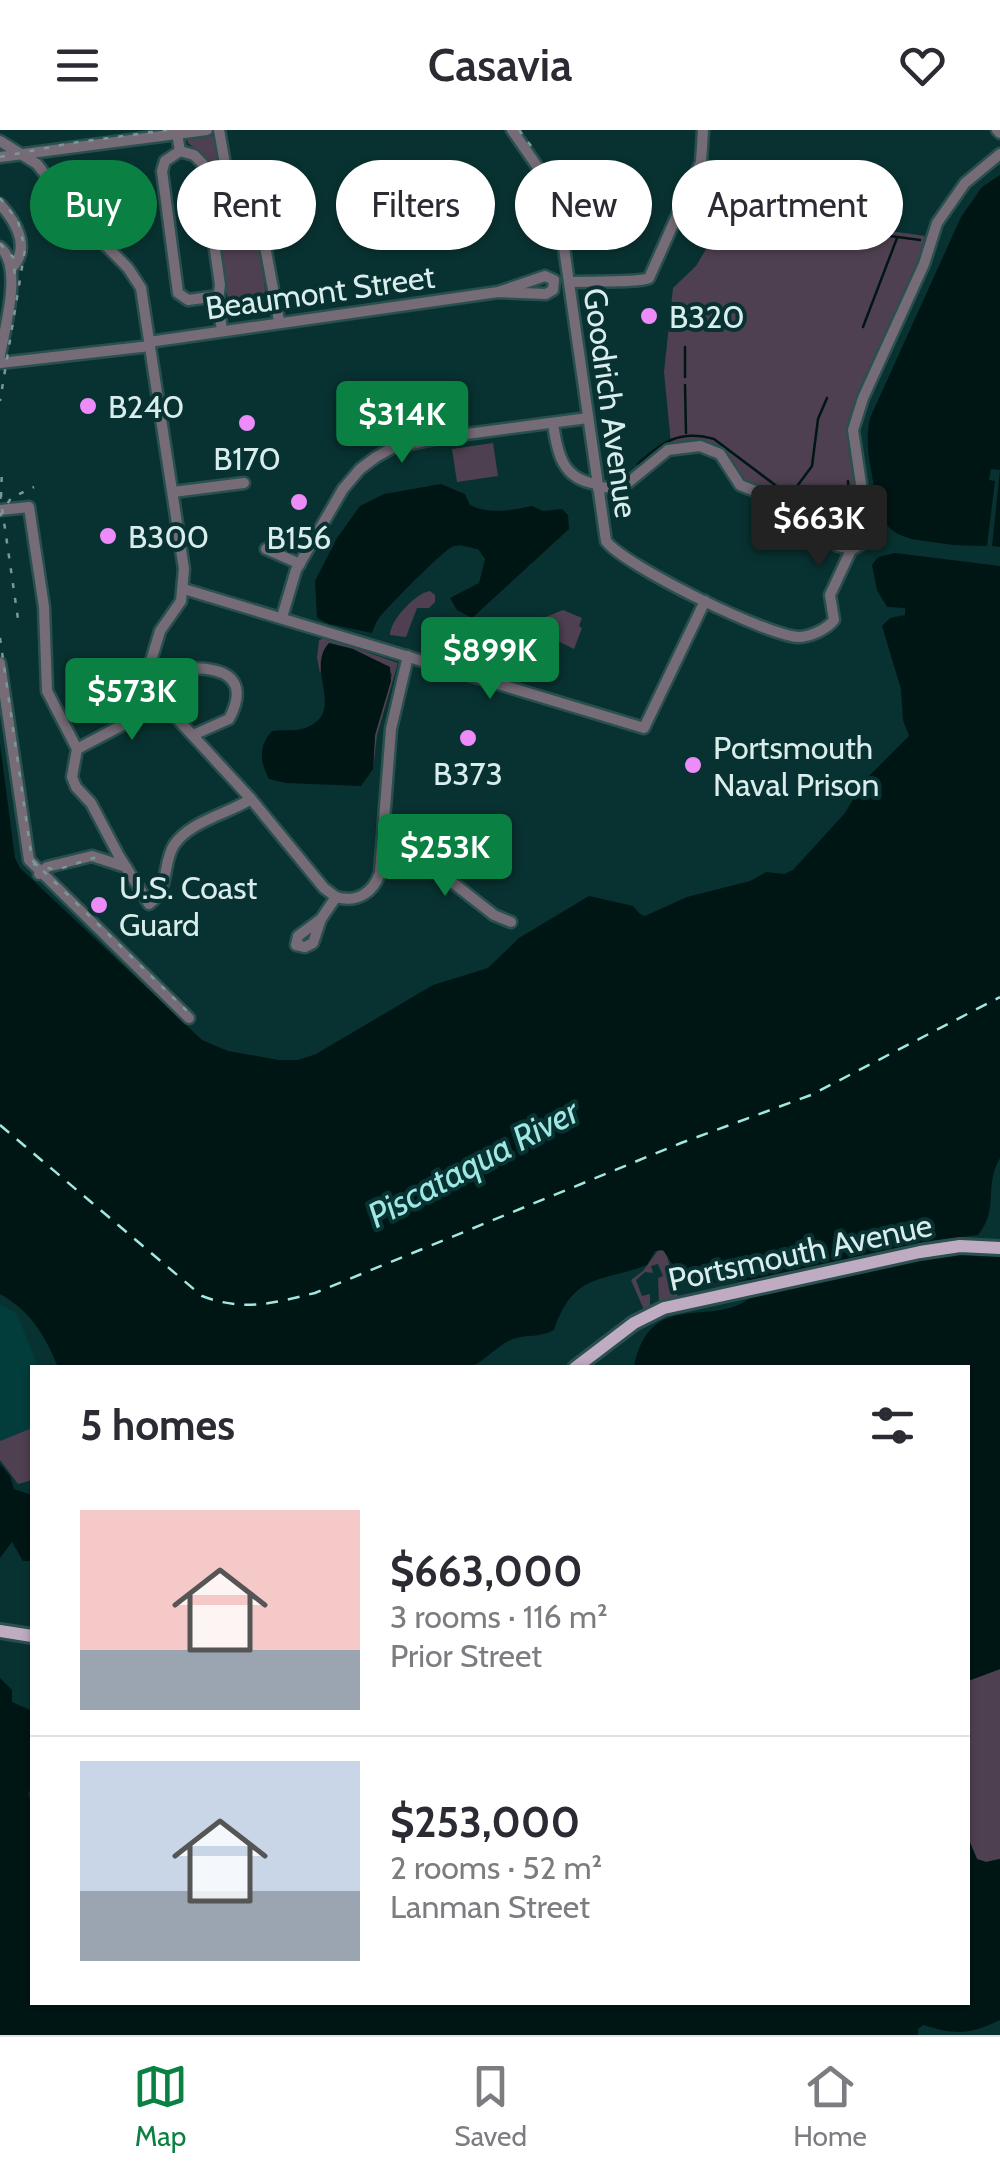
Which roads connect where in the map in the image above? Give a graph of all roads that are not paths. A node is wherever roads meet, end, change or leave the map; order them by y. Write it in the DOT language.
graph roads {
  1 [pos="207,130"];
  2 [pos="220,130"];
  3 [pos="512,130"];
  4 [pos="703,130"];
  5 [pos="177,134"];
  6 [pos="0,141"];
  7 [pos="180,151"];
  8 [pos="21,154"];
  9 [pos="1000,154"];
  10 [pos="0,157"];
  11 [pos="0,204"];
  12 [pos="0,246"];
  13 [pos="12,268"];
  14 [pos="570,282"];
  15 [pos="498,292"];
  16 [pos="218,296"];
  17 [pos="279,321"];
  18 [pos="222,331"];
  19 [pos="150,344"];
  20 [pos="0,355"];
  21 [pos="0,363"];
  22 [pos="588,418"];
  23 [pos="553,423"];
  24 [pos="244,483"];
  25 [pos="597,486"];
  26 [pos="173,492"];
  27 [pos="0,510"];
  28 [pos="878,534"];
  29 [pos="266,549"];
  30 [pos="853,549"];
  31 [pos="300,564"];
  32 [pos="184,589"];
  33 [pos="705,601"];
  34 [pos="282,617"];
  35 [pos="408,656"];
  36 [pos="0,663"];
  37 [pos="152,674"];
  38 [pos="161,701"];
  39 [pos="193,735"];
  40 [pos="77,749"];
  41 [pos="251,799"];
  42 [pos="382,858"];
  43 [pos="126,868"];
  44 [pos="39,874"];
  45 [pos="336,898"];
  46 [pos="321,920"];
  47 [pos="511,922"];
  48 [pos="188,1018"];
  49 [pos="999,1247"];
  50 [pos="578,1365"];
  51 [pos="0,1631"];
  52 [pos="30,1636"];
  1 -- 5 [label="street"];
  2 -- 17 [label="street"];
  3 -- 14 [label="street, Goodrich Avenue"];
  4 -- 14 [label="street"];
  5 -- 7 [label="street"];
  5 -- 8 [label="street"];
  6 -- 8 [label="street"];
  7 -- 16 [label="street"];
  7 -- 16 [label="street"];
  8 -- 10 [label="street"];
  8 -- 19 [label="street"];
  9 -- 30 [label="street"];
  11 -- 13 [label="street"];
  12 -- 13 [label="street"];
  13 -- 20 [label="street"];
  14 -- 22 [label="street, Goodrich Avenue"];
  15 -- 15 [label="street, Beaumont Street"];
  15 -- 17 [label="street, Beaumont Street"];
  16 -- 18 [label="street"];
  17 -- 18 [label="street, Beaumont Street"];
  18 -- 19 [label="street, Beaumont Street"];
  19 -- 21 [label="street, Beaumont Street"];
  19 -- 26 [label="street"];
  22 -- 23 [label="street"];
  22 -- 25 [label="street, Goodrich Avenue"];
  23 -- 25 [label="street"];
  23 -- 31 [label="street"];
  24 -- 26 [label="street"];
  25 -- 30 [label="street"];
  25 -- 33 [label="street, Goodrich Avenue"];
  26 -- 32 [label="street"];
  27 -- 40 [label="street"];
  28 -- 30 [label="street"];
  29 -- 31 [label="street"];
  30 -- 33 [label="street, Goodrich Avenue"];
  31 -- 34 [label="street"];
  32 -- 34 [label="street"];
  32 -- 37 [label="street"];
  33 -- 35 [label="street"];
  34 -- 35 [label="street"];
  35 -- 42 [label="street"];
  36 -- 44 [label="street"];
  37 -- 38 [label="street"];
  37 -- 39 [label="street"];
  38 -- 39 [label="street"];
  38 -- 40 [label="street"];
  39 -- 41 [label="street"];
  40 -- 43 [label="street"];
  41 -- 43 [label="street"];
  41 -- 45 [label="street"];
  42 -- 45 [label="street"];
  42 -- 47 [label="street"];
  43 -- 44 [label="street"];
  44 -- 48 [label="street"];
  45 -- 46 [label="street"];
  49 -- 50 [label="main road, Portsmouth Avenue"];
  51 -- 52 [label="main road"];
}
